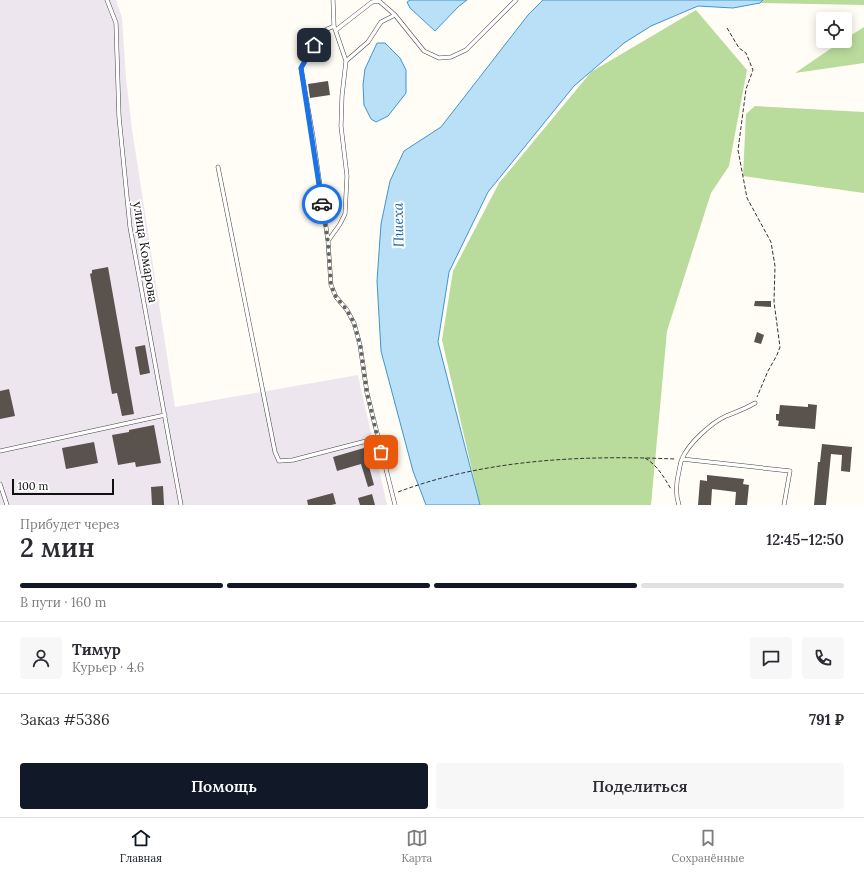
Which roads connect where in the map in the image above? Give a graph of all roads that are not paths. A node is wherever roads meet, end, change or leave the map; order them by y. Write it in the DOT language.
graph roads {
  1 [pos="107,0"];
  2 [pos="333,0"];
  3 [pos="516,0"];
  4 [pos="395,15"];
  5 [pos="334,26"];
  6 [pos="336,30"];
  7 [pos="346,61"];
  8 [pos="218,167"];
  9 [pos="328,242"];
  10 [pos="755,403"];
  11 [pos="165,415"];
  12 [pos="378,438"];
  13 [pos="0,451"];
  14 [pos="682,459"];
  15 [pos="0,484"];
  16 [pos="7,505"];
  17 [pos="181,505"];
  18 [pos="395,505"];
  19 [pos="679,505"];
  20 [pos="784,505"];
  1 -- 11 [label="lane, улица Комарова"];
  2 -- 5 [label="lane"];
  3 -- 4 [label="lane"];
  4 -- 6 [label="lane"];
  4 -- 7 [label="lane"];
  5 -- 6 [label="lane"];
  5 -- 9 [label="lane"];
  6 -- 7 [label="lane"];
  7 -- 9 [label="lane"];
  8 -- 12 [label="lane"];
  9 -- 12 [label="lane"];
  10 -- 14 [label="lane"];
  11 -- 13 [label="lane"];
  11 -- 17 [label="lane, улица Комарова"];
  12 -- 18 [label="lane"];
  14 -- 19 [label="lane"];
  14 -- 20 [label="lane"];
  15 -- 16 [label="lane"];
}
